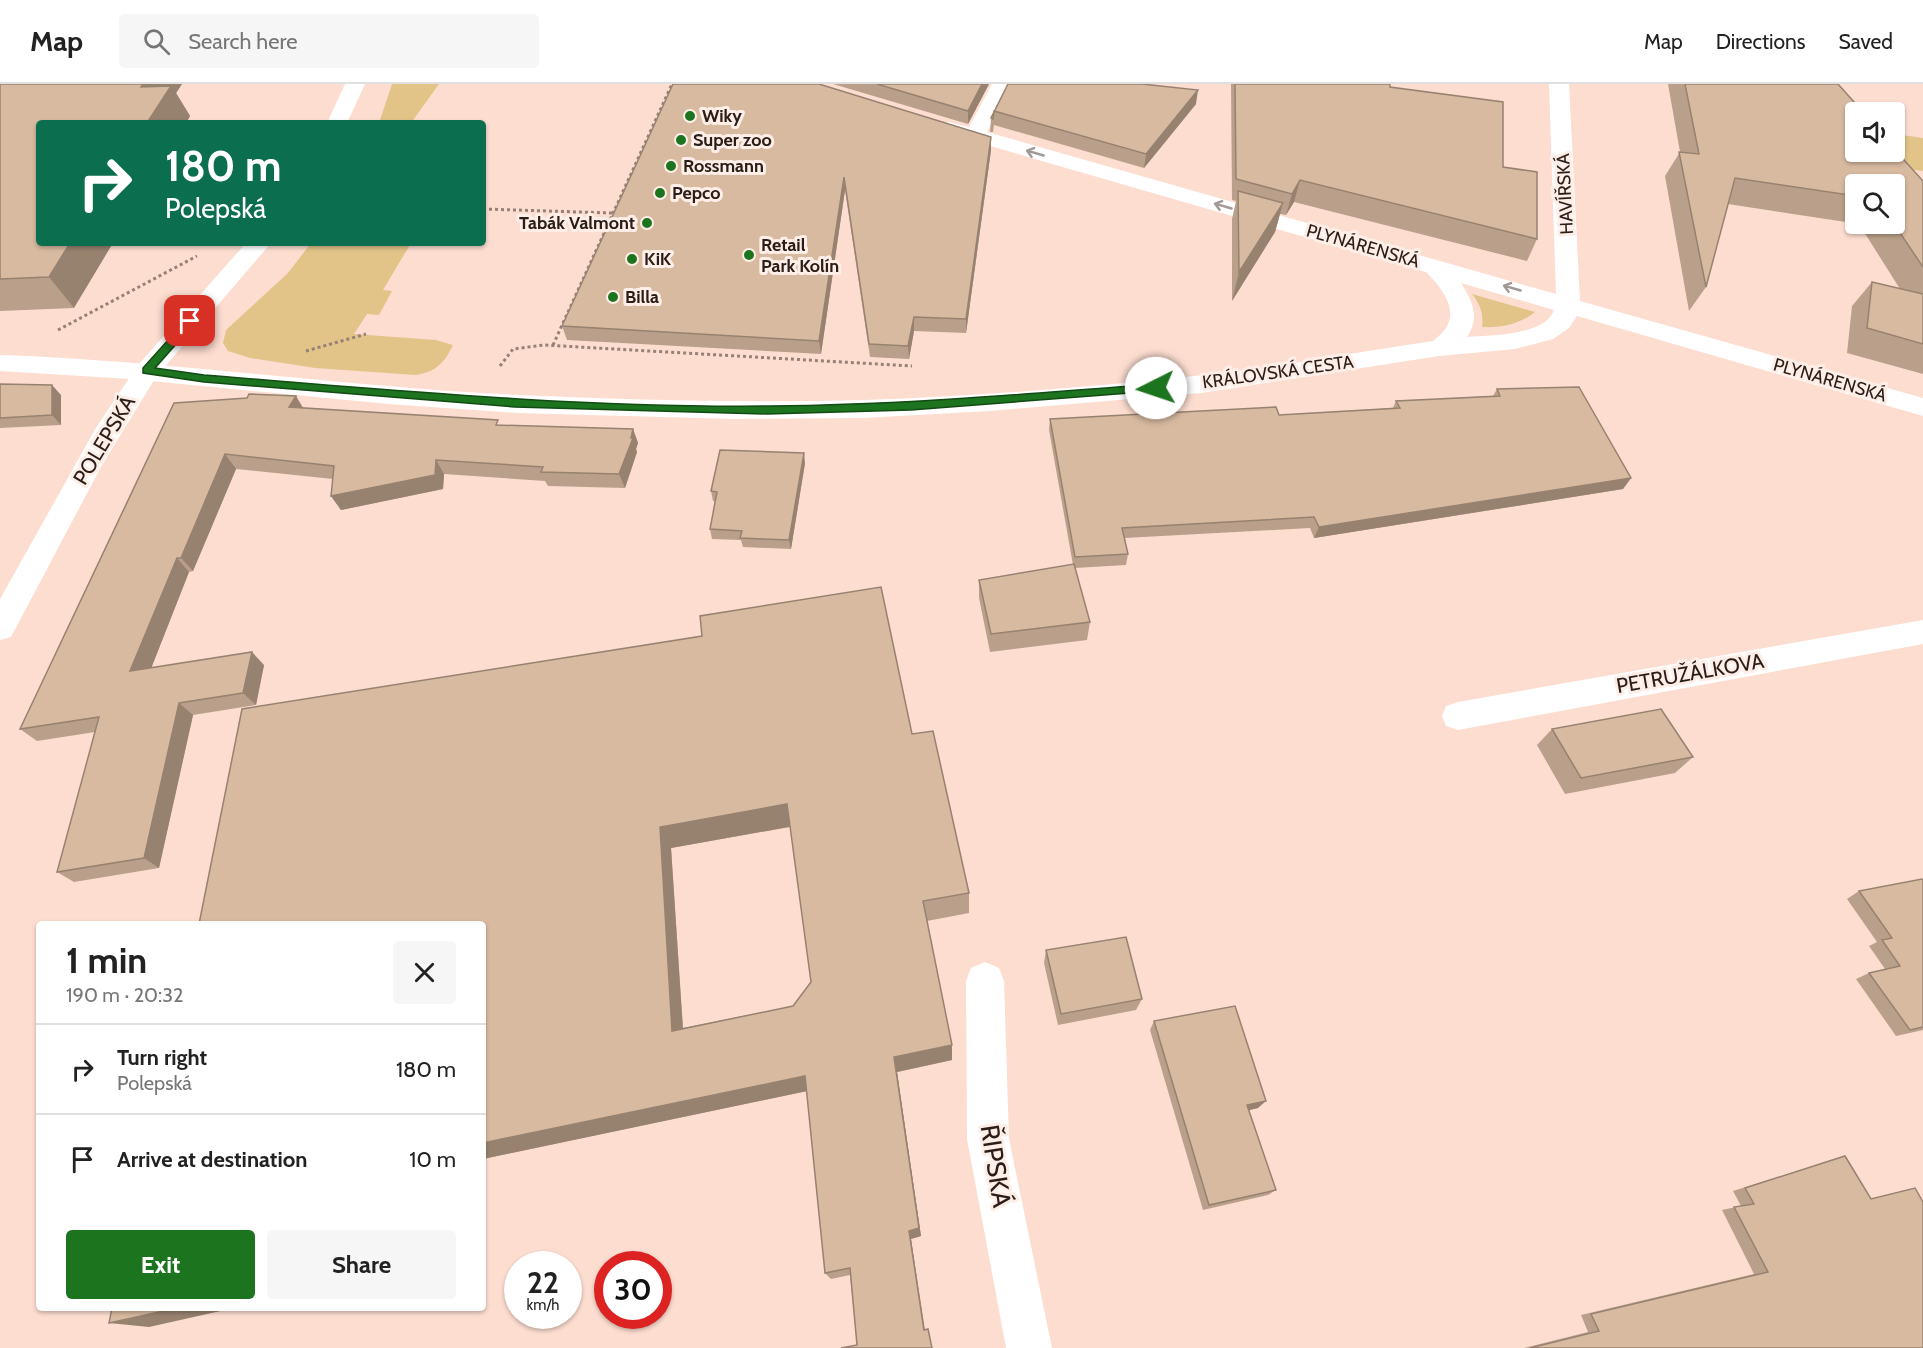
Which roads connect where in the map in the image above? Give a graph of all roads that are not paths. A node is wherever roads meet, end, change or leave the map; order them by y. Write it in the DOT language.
graph roads {
  1 [pos="356,84"];
  2 [pos="1002,84"];
  3 [pos="1559,84"];
  4 [pos="338,120"];
  5 [pos="930,122"];
  6 [pos="975,136"];
  7 [pos="256,246"];
  8 [pos="1432,265"];
  9 [pos="1568,304"];
  10 [pos="1441,347"];
  11 [pos="0,363"];
  12 [pos="147,371"];
  13 [pos="1923,407"];
  14 [pos="0,628"];
  15 [pos="1923,632"];
  16 [pos="1458,716"];
  17 [pos="985,981"];
  18 [pos="1029,1348"];
  1 -- 4 [label="street"];
  2 -- 6 [label="street"];
  3 -- 9 [label="street, HAVÍŘSKÁ"];
  5 -- 6 [label="street, PLYNÁRENSKÁ"];
  8 -- 6 [label="street, PLYNÁRENSKÁ, one-way"];
  7 -- 12 [label="street, POLEPSKÁ"];
  9 -- 8 [label="street, PLYNÁRENSKÁ, one-way"];
  8 -- 10 [label="street"];
  9 -- 10 [label="street, KRÁLOVSKÁ CESTA"];
  9 -- 13 [label="street, PLYNÁRENSKÁ"];
  10 -- 12 [label="street, KRÁLOVSKÁ CESTA"];
  11 -- 12 [label="street, KRÁLOVSKÁ CESTA"];
  12 -- 14 [label="street, POLEPSKÁ"];
  15 -- 16 [label="street, PETRUŽÁLKOVA"];
  17 -- 18 [label="street, ŘIPSKÁ"];
}
